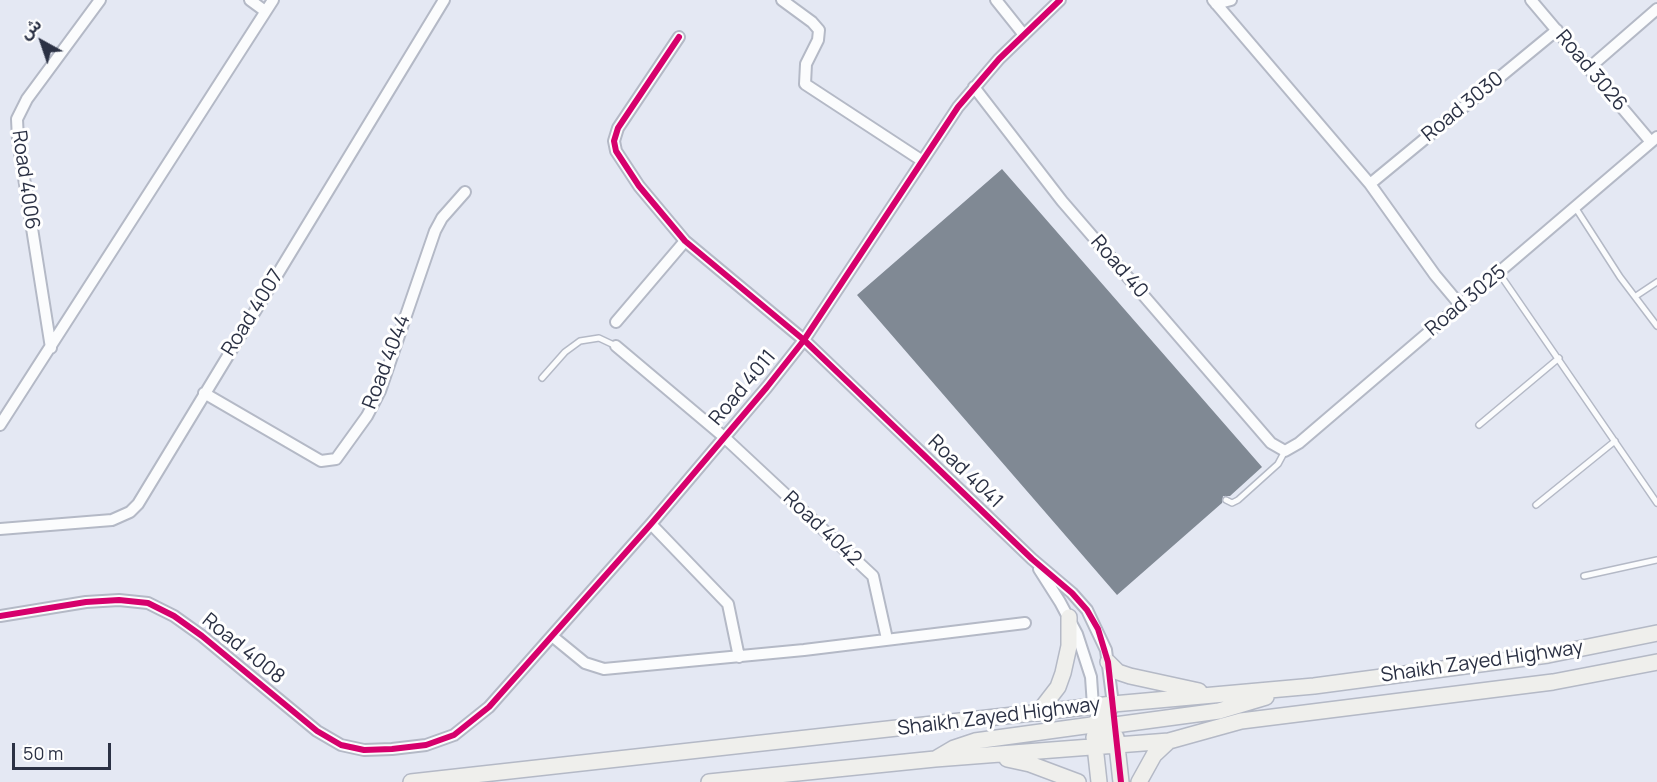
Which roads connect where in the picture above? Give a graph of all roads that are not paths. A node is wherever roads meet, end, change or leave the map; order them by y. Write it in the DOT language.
graph roads {
  1 [pos="100,0"];
  2 [pos="250,0"];
  3 [pos="273,0"];
  4 [pos="444,0"];
  5 [pos="782,0"];
  6 [pos="996,0"];
  7 [pos="1060,0"];
  8 [pos="1231,0"];
  9 [pos="1532,0"];
  10 [pos="1214,2"];
  11 [pos="1657,9"];
  12 [pos="265,11"];
  13 [pos="1557,30"];
  14 [pos="1024,35"];
  15 [pos="679,37"];
  16 [pos="1589,68"];
  17 [pos="974,87"];
  18 [pos="1654,140"];
  19 [pos="921,160"];
  20 [pos="1370,184"];
  21 [pos="465,192"];
  22 [pos="1575,207"];
  23 [pos="685,241"];
  24 [pos="1499,273"];
  25 [pos="1657,282"];
  26 [pos="1636,296"];
  27 [pos="1461,306"];
  28 [pos="616,322"];
  29 [pos="1657,326"];
  30 [pos="804,340"];
  31 [pos="616,346"];
  32 [pos="51,348"];
  33 [pos="1559,358"];
  34 [pos="542,378"];
  35 [pos="204,393"];
  36 [pos="0,425"];
  37 [pos="1479,425"];
  38 [pos="724,438"];
  39 [pos="1615,441"];
  40 [pos="1285,451"];
  41 [pos="1226,500"];
  42 [pos="1657,503"];
  43 [pos="1536,505"];
  44 [pos="651,524"];
  45 [pos="0,530"];
  46 [pos="1032,559"];
  47 [pos="1657,560"];
  48 [pos="1584,576"];
  49 [pos="0,616"];
  50 [pos="1069,617"];
  51 [pos="1025,623"];
  52 [pos="1657,633"];
  53 [pos="552,636"];
  54 [pos="887,639"];
  55 [pos="739,657"];
  56 [pos="1108,662"];
  57 [pos="1657,662"];
  58 [pos="1289,689"];
  59 [pos="1217,695"];
  60 [pos="1113,704"];
  61 [pos="1093,706"];
  62 [pos="1038,713"];
  63 [pos="1114,724"];
  64 [pos="1092,725"];
  65 [pos="454,735"];
  66 [pos="1169,741"];
  67 [pos="1117,745"];
  68 [pos="1095,747"];
  69 [pos="986,755"];
  70 [pos="935,759"];
  71 [pos="411,782"];
  72 [pos="709,782"];
  73 [pos="1078,782"];
  74 [pos="1099,782"];
  75 [pos="1121,782"];
  76 [pos="1139,782"];
  1 -- 32 [label="street, Road 4006"];
  2 -- 12 [label="street"];
  3 -- 12 [label="street"];
  4 -- 35 [label="street, Road 4007"];
  5 -- 19 [label="street"];
  6 -- 14 [label="street"];
  7 -- 14 [label="street, Road 4011"];
  8 -- 10 [label="street"];
  9 -- 13 [label="street, Road 3026"];
  10 -- 20 [label="street"];
  11 -- 16 [label="street"];
  12 -- 32 [label="street"];
  13 -- 16 [label="street, Road 3026"];
  13 -- 20 [label="street, Road 3030"];
  14 -- 17 [label="street, Road 4011"];
  15 -- 23 [label="street, Road 4041"];
  16 -- 18 [label="street, Road 3026"];
  17 -- 19 [label="street, Road 4011"];
  17 -- 40 [label="street, Road 40"];
  18 -- 22 [label="street, Road 3025"];
  19 -- 30 [label="street, Road 4011"];
  20 -- 27 [label="street"];
  21 -- 35 [label="street, Road 4044"];
  22 -- 24 [label="street, Road 3025"];
  22 -- 26 [label="lane"];
  23 -- 28 [label="street"];
  23 -- 30 [label="street, Road 4041"];
  24 -- 27 [label="street, Road 3025"];
  24 -- 33 [label="lane"];
  25 -- 26 [label="lane"];
  26 -- 29 [label="lane"];
  27 -- 40 [label="street, Road 3025"];
  30 -- 38 [label="street, Road 4011"];
  30 -- 46 [label="street, Road 4041"];
  31 -- 34 [label="lane"];
  31 -- 38 [label="street, Road 4042"];
  32 -- 36 [label="street"];
  33 -- 37 [label="lane"];
  33 -- 39 [label="lane"];
  35 -- 45 [label="street, Road 4007"];
  38 -- 44 [label="street, Road 4011"];
  38 -- 54 [label="street, Road 4042"];
  39 -- 42 [label="lane"];
  39 -- 43 [label="lane"];
  40 -- 41 [label="lane"];
  44 -- 53 [label="street, Road 4011"];
  44 -- 55 [label="street"];
  46 -- 50 [label="street, Road 4041"];
  46 -- 56 [label="street, Road 4041"];
  47 -- 48 [label="lane"];
  49 -- 65 [label="street, Road 4008"];
  50 -- 61 [label="street, Road 4041"];
  50 -- 62 [label="main road"];
  51 -- 54 [label="street"];
  52 -- 58 [label="main road, Shaikh Zayed Highway"];
  53 -- 55 [label="street"];
  53 -- 65 [label="street, Road 4011"];
  54 -- 55 [label="street"];
  56 -- 59 [label="main road"];
  56 -- 60 [label="street, Road 4041"];
  57 -- 66 [label="main road, Shaikh Zayed Highway"];
  58 -- 59 [label="main road, Shaikh Zayed Highway"];
  58 -- 63 [label="main road"];
  59 -- 60 [label="main road, Shaikh Zayed Highway"];
  60 -- 61 [label="main road, Shaikh Zayed Highway"];
  60 -- 63 [label="main road, Road 4041"];
  60 -- 64 [label="main road"];
  61 -- 62 [label="main road, Shaikh Zayed Highway"];
  61 -- 64 [label="main road, Road 4041"];
  62 -- 71 [label="main road, Shaikh Zayed Highway"];
  63 -- 67 [label="main road, Road 4041"];
  63 -- 68 [label="main road"];
  64 -- 68 [label="main road, Road 4041"];
  64 -- 70 [label="main road"];
  66 -- 67 [label="main road, Shaikh Zayed Highway"];
  66 -- 76 [label="main road"];
  67 -- 68 [label="main road, Shaikh Zayed Highway"];
  67 -- 75 [label="main road, Road 4041"];
  68 -- 69 [label="main road, Shaikh Zayed Highway"];
  68 -- 74 [label="main road, Road 4041"];
  69 -- 70 [label="main road, Shaikh Zayed Highway"];
  69 -- 73 [label="main road"];
  70 -- 72 [label="main road, Shaikh Zayed Highway"];
}
